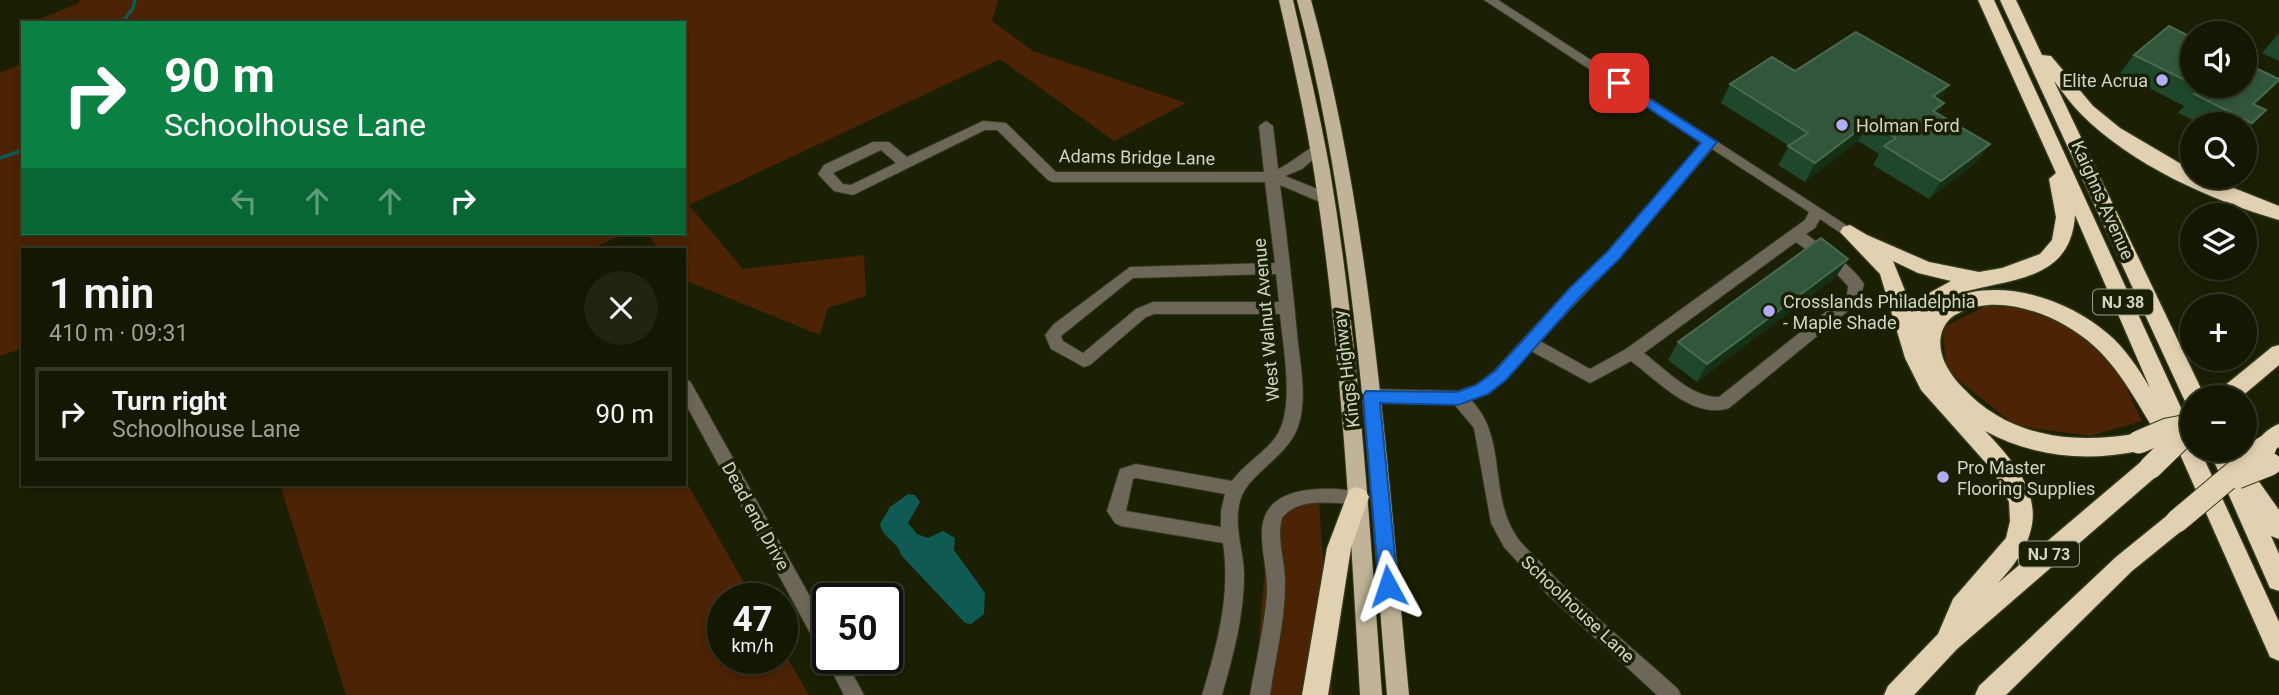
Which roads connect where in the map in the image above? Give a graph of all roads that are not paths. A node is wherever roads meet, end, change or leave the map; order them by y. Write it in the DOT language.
graph roads {
  1 [pos="1286,0"];
  2 [pos="1304,0"];
  3 [pos="1490,0"];
  4 [pos="1986,0"];
  5 [pos="2008,0"];
  6 [pos="2031,47"];
  7 [pos="1266,126"];
  8 [pos="2050,135"];
  9 [pos="1710,142"];
  10 [pos="1317,150"];
  11 [pos="906,163"];
  12 [pos="1271,177"];
  13 [pos="1325,198"];
  14 [pos="1818,211"];
  15 [pos="2279,213"];
  16 [pos="1850,232"];
  17 [pos="1796,234"];
  18 [pos="1283,268"];
  19 [pos="1983,280"];
  20 [pos="1288,308"];
  21 [pos="1910,340"];
  22 [pos="1530,343"];
  23 [pos="1632,353"];
  24 [pos="2279,353"];
  25 [pos="2188,385"];
  26 [pos="2241,385"];
  27 [pos="686,390"];
  28 [pos="1371,396"];
  29 [pos="1458,398"];
  30 [pos="2166,430"];
  31 [pos="2166,430"];
  32 [pos="2166,430"];
  33 [pos="2180,439"];
  34 [pos="2180,448"];
  35 [pos="2273,452"];
  36 [pos="2191,462"];
  37 [pos="2225,462"];
  38 [pos="2230,462"];
  39 [pos="2196,468"];
  40 [pos="1236,489"];
  41 [pos="1357,497"];
  42 [pos="2279,529"];
  43 [pos="1228,536"];
  44 [pos="2279,580"];
  45 [pos="812,618"];
  46 [pos="1948,641"];
  47 [pos="2279,649"];
  48 [pos="843,674"];
  49 [pos="854,695"];
  50 [pos="1212,695"];
  51 [pos="1259,695"];
  52 [pos="1315,695"];
  53 [pos="1371,695"];
  54 [pos="1398,695"];
  55 [pos="1671,695"];
  56 [pos="1897,695"];
  57 [pos="1988,695"];
  1 -- 10 [label="main road, Kings Highway"];
  2 -- 28 [label="main road, Kings Highway"];
  3 -- 9 [label="street"];
  4 -- 8 [label="highway, Kaighns Avenue / NJ 38"];
  5 -- 6 [label="highway, Kaighns Avenue / NJ 38"];
  6 -- 15 [label="highway"];
  6 -- 25 [label="highway, Kaighns Avenue / NJ 38"];
  7 -- 12 [label="street, West Walnut Avenue"];
  8 -- 19 [label="highway"];
  8 -- 39 [label="highway, Kaighns Avenue / NJ 38"];
  9 -- 14 [label="street"];
  9 -- 22 [label="street"];
  10 -- 12 [label="street, Adams Bridge Lane"];
  10 -- 13 [label="main road, Kings Highway"];
  11 -- 11 [label="street, Adams Bridge Lane"];
  11 -- 12 [label="street, Adams Bridge Lane"];
  12 -- 13 [label="street, Adams Bridge Lane"];
  12 -- 18 [label="street, West Walnut Avenue"];
  13 -- 41 [label="main road, Kings Highway"];
  14 -- 16 [label="street"];
  14 -- 17 [label="street"];
  16 -- 19 [label="highway"];
  16 -- 21 [label="highway"];
  17 -- 23 [label="street"];
  17 -- 23 [label="street"];
  18 -- 20 [label="street, West Walnut Avenue"];
  18 -- 20 [label="street"];
  19 -- 21 [label="highway"];
  20 -- 40 [label="street, West Walnut Avenue"];
  21 -- 46 [label="highway"];
  22 -- 23 [label="street"];
  22 -- 29 [label="street"];
  24 -- 26 [label="highway"];
  27 -- 45 [label="street, Dead end Drive"];
  28 -- 29 [label="street"];
  28 -- 54 [label="main road, Kings Highway"];
  29 -- 55 [label="street, Schoolhouse Lane"];
  30 -- 31 [label="highway, bridge"];
  32 -- 34 [label="highway, bridge"];
  33 -- 46 [label="highway, NJ 73, bridge"];
  35 -- 57 [label="highway, bridge"];
  36 -- 39 [label="highway, bridge"];
  37 -- 44 [label="highway"];
  38 -- 42 [label="highway"];
  39 -- 47 [label="highway, Kaighns Avenue / NJ 38"];
  40 -- 43 [label="street"];
  40 -- 43 [label="street"];
  41 -- 51 [label="street"];
  41 -- 52 [label="highway"];
  41 -- 53 [label="main road, Kings Highway"];
  43 -- 50 [label="street"];
  46 -- 56 [label="highway, NJ 73"];
  48 -- 49 [label="street"];
}
